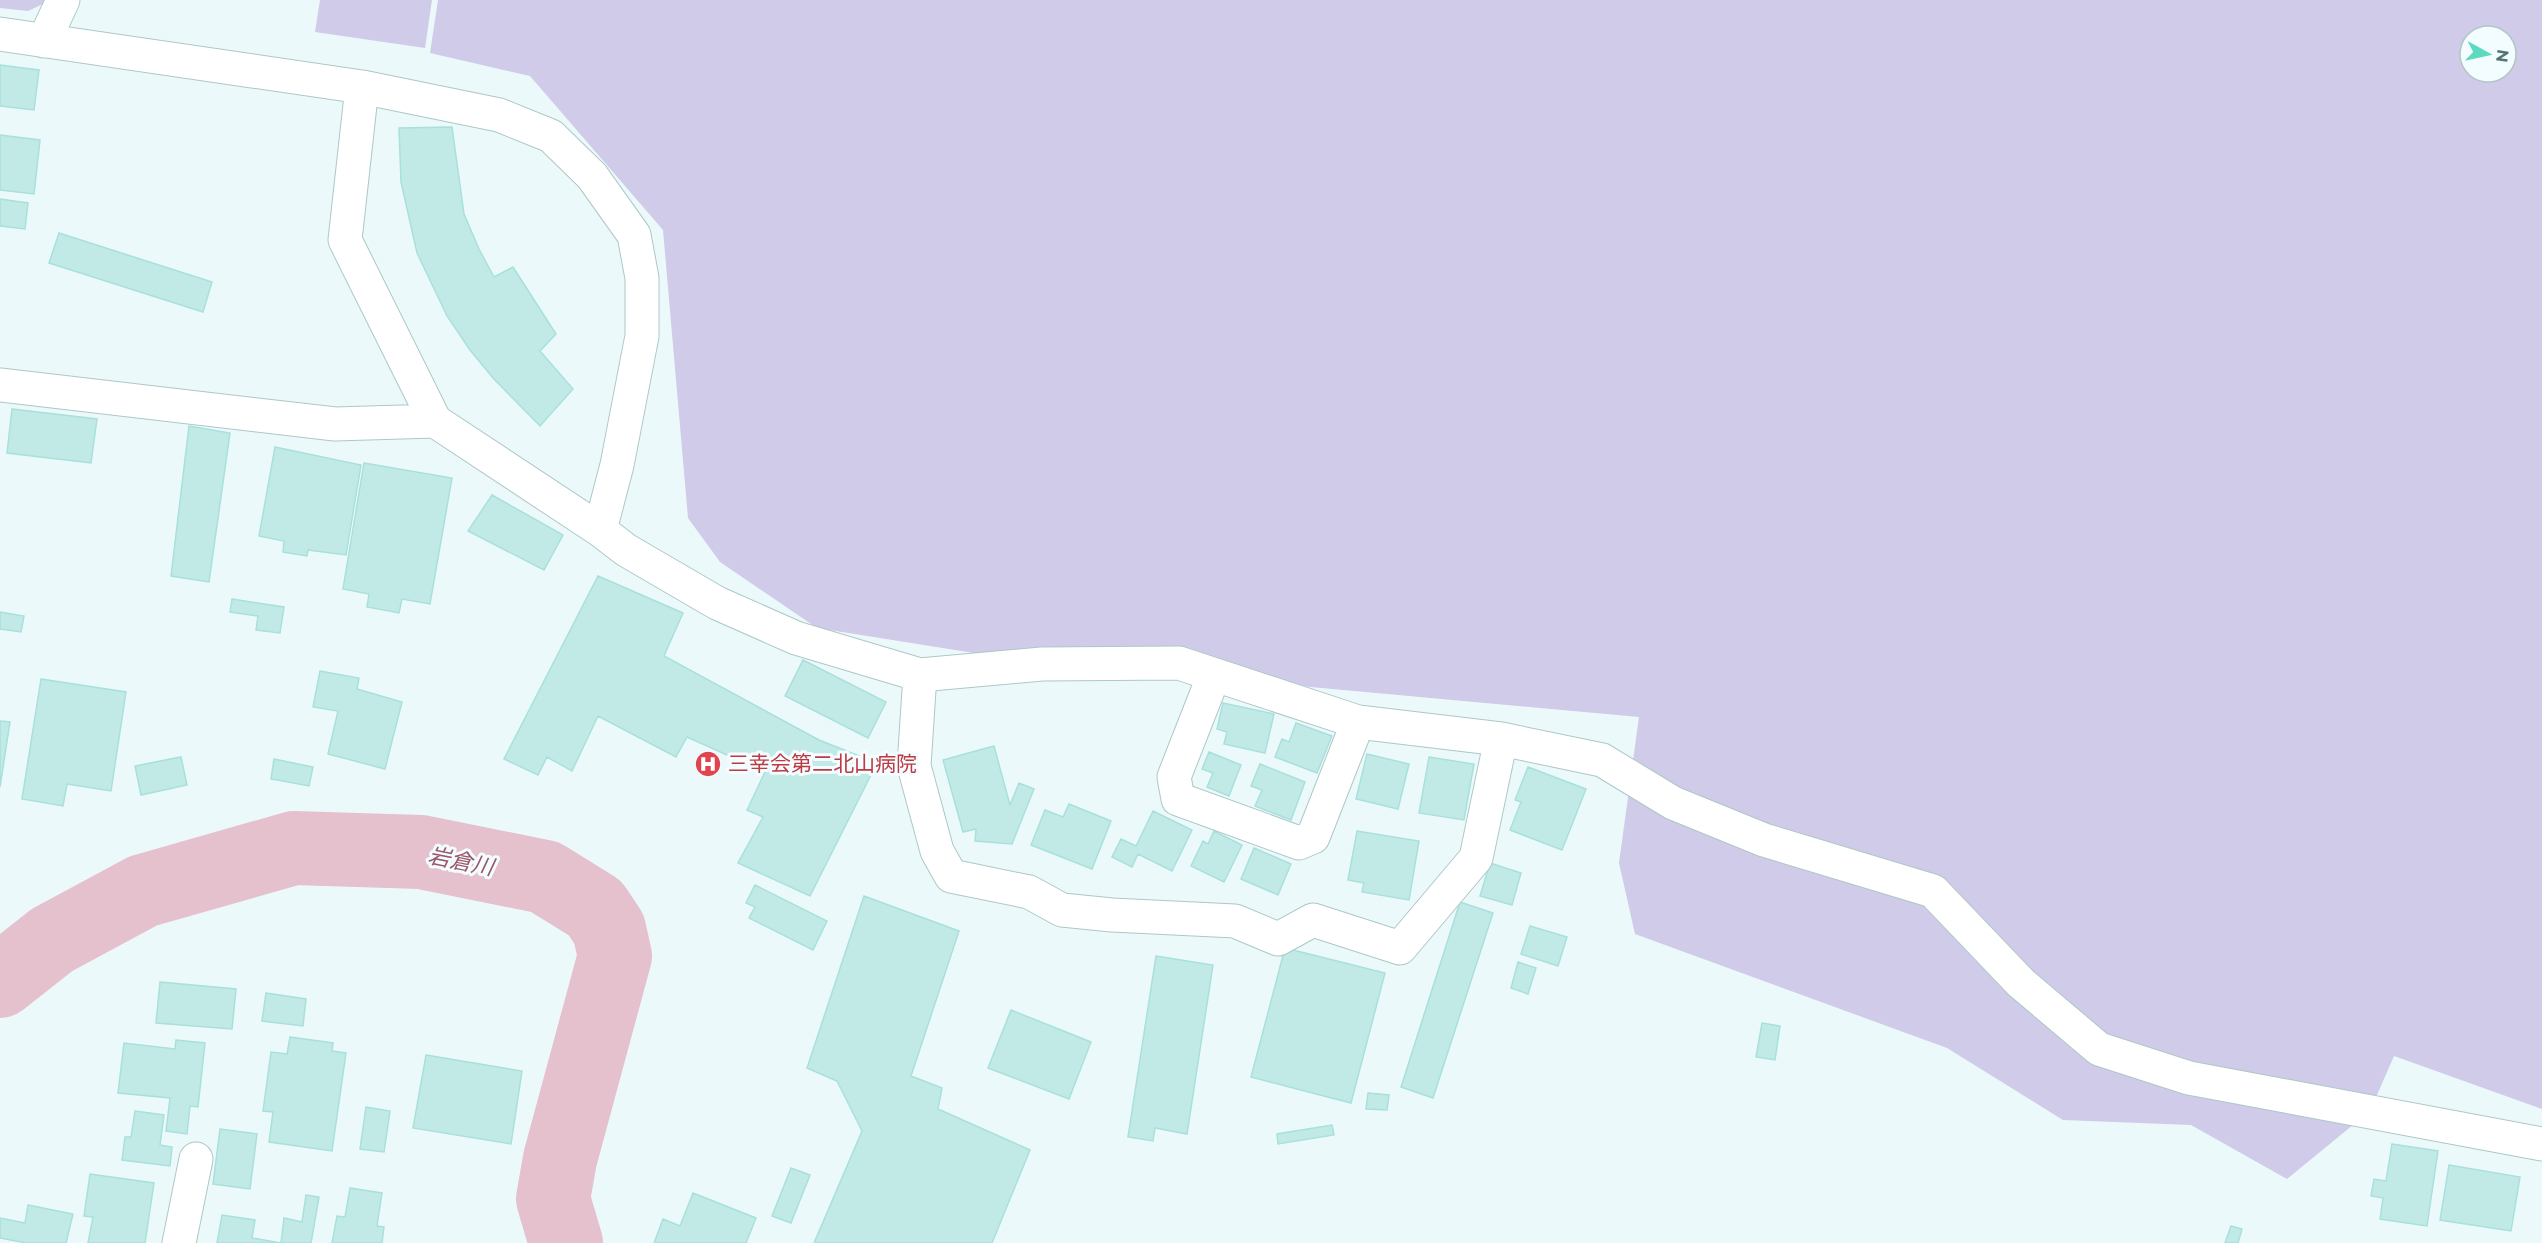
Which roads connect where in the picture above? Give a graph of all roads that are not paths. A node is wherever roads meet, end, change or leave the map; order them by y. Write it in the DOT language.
graph roads {
  1 [pos="63,0"];
  2 [pos="0,34"];
  3 [pos="44,41"];
  4 [pos="362,87"];
  5 [pos="0,385"];
  6 [pos="435,421"];
  7 [pos="600,530"];
  8 [pos="920,675"];
  9 [pos="1214,675"];
  10 [pos="1358,722"];
  11 [pos="1501,739"];
  12 [pos="2542,1144"];
  13 [pos="196,1159"];
  14 [pos="179,1243"];
  1 -- 3 [label="street"];
  2 -- 3 [label="street"];
  3 -- 4 [label="street"];
  4 -- 6 [label="street"];
  4 -- 7 [label="street"];
  5 -- 6 [label="street"];
  6 -- 7 [label="street"];
  7 -- 8 [label="street"];
  8 -- 9 [label="street"];
  8 -- 11 [label="street"];
  9 -- 10 [label="street"];
  9 -- 10 [label="street"];
  10 -- 11 [label="street"];
  11 -- 12 [label="street"];
  13 -- 14 [label="street"];
}
